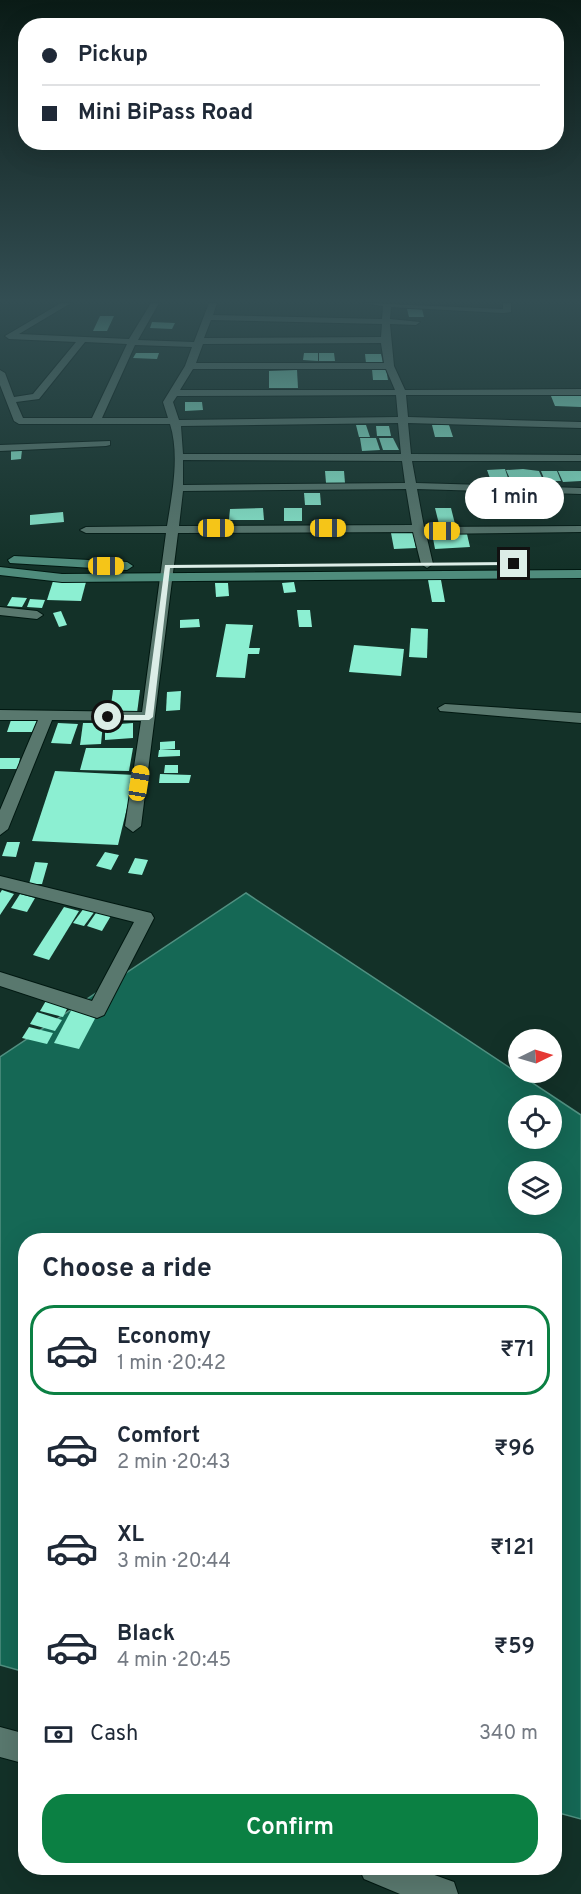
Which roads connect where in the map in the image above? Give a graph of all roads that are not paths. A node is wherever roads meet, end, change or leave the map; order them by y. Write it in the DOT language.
graph roads {
  1 [pos="7,391"];
  2 [pos="41,391"];
  3 [pos="109,391"];
  4 [pos="401,392"];
  5 [pos="581,392"];
  6 [pos="172,393"];
  7 [pos="11,400"];
  8 [pos="402,420"];
  9 [pos="96,421"];
  10 [pos="176,422"];
  11 [pos="581,424"];
  12 [pos="106,443"];
  13 [pos="0,448"];
  14 [pos="406,456"];
  15 [pos="178,457"];
  16 [pos="581,458"];
  17 [pos="411,486"];
  18 [pos="178,488"];
  19 [pos="581,490"];
  20 [pos="171,528"];
  21 [pos="419,529"];
  22 [pos="581,529"];
  23 [pos="86,530"];
  24 [pos="0,559"];
  25 [pos="581,563"];
  26 [pos="427,564"];
  27 [pos="0,571"];
  28 [pos="166,572"];
  29 [pos="581,574"];
  30 [pos="0,611"];
  31 [pos="38,615"];
  32 [pos="445,708"];
  33 [pos="0,715"];
  34 [pos="46,717"];
  35 [pos="149,717"];
  36 [pos="581,718"];
  37 [pos="133,826"];
  38 [pos="0,829"];
  39 [pos="0,882"];
  40 [pos="0,979"];
  41 [pos="0,1742"];
  42 [pos="18,1747"];
  43 [pos="393,1875"];
  44 [pos="442,1894"];
  1 -- 7 [label="street"];
  2 -- 7 [label="street"];
  3 -- 9 [label="street"];
  4 -- 5 [label="street"];
  4 -- 6 [label="street"];
  4 -- 8 [label="street"];
  6 -- 10 [label="street"];
  7 -- 9 [label="street"];
  8 -- 10 [label="street"];
  8 -- 11 [label="street"];
  8 -- 14 [label="street"];
  9 -- 10 [label="street"];
  10 -- 15 [label="street"];
  12 -- 13 [label="street"];
  14 -- 15 [label="street"];
  14 -- 16 [label="street"];
  14 -- 17 [label="street"];
  15 -- 18 [label="street"];
  17 -- 18 [label="street"];
  17 -- 19 [label="street"];
  17 -- 21 [label="street"];
  18 -- 20 [label="street"];
  20 -- 21 [label="street"];
  20 -- 23 [label="street"];
  20 -- 28 [label="street"];
  21 -- 22 [label="street"];
  21 -- 26 [label="street"];
  24 -- 28 [label="street"];
  25 -- 26 [label="street"];
  26 -- 28 [label="street"];
  27 -- 28 [label="street"];
  28 -- 29 [label="street"];
  28 -- 35 [label="street"];
  30 -- 31 [label="street"];
  32 -- 36 [label="street"];
  33 -- 34 [label="street"];
  34 -- 35 [label="street"];
  34 -- 38 [label="street"];
  35 -- 37 [label="street"];
  39 -- 40 [label="street"];
  41 -- 42 [label="street"];
  43 -- 44 [label="street"];
}
